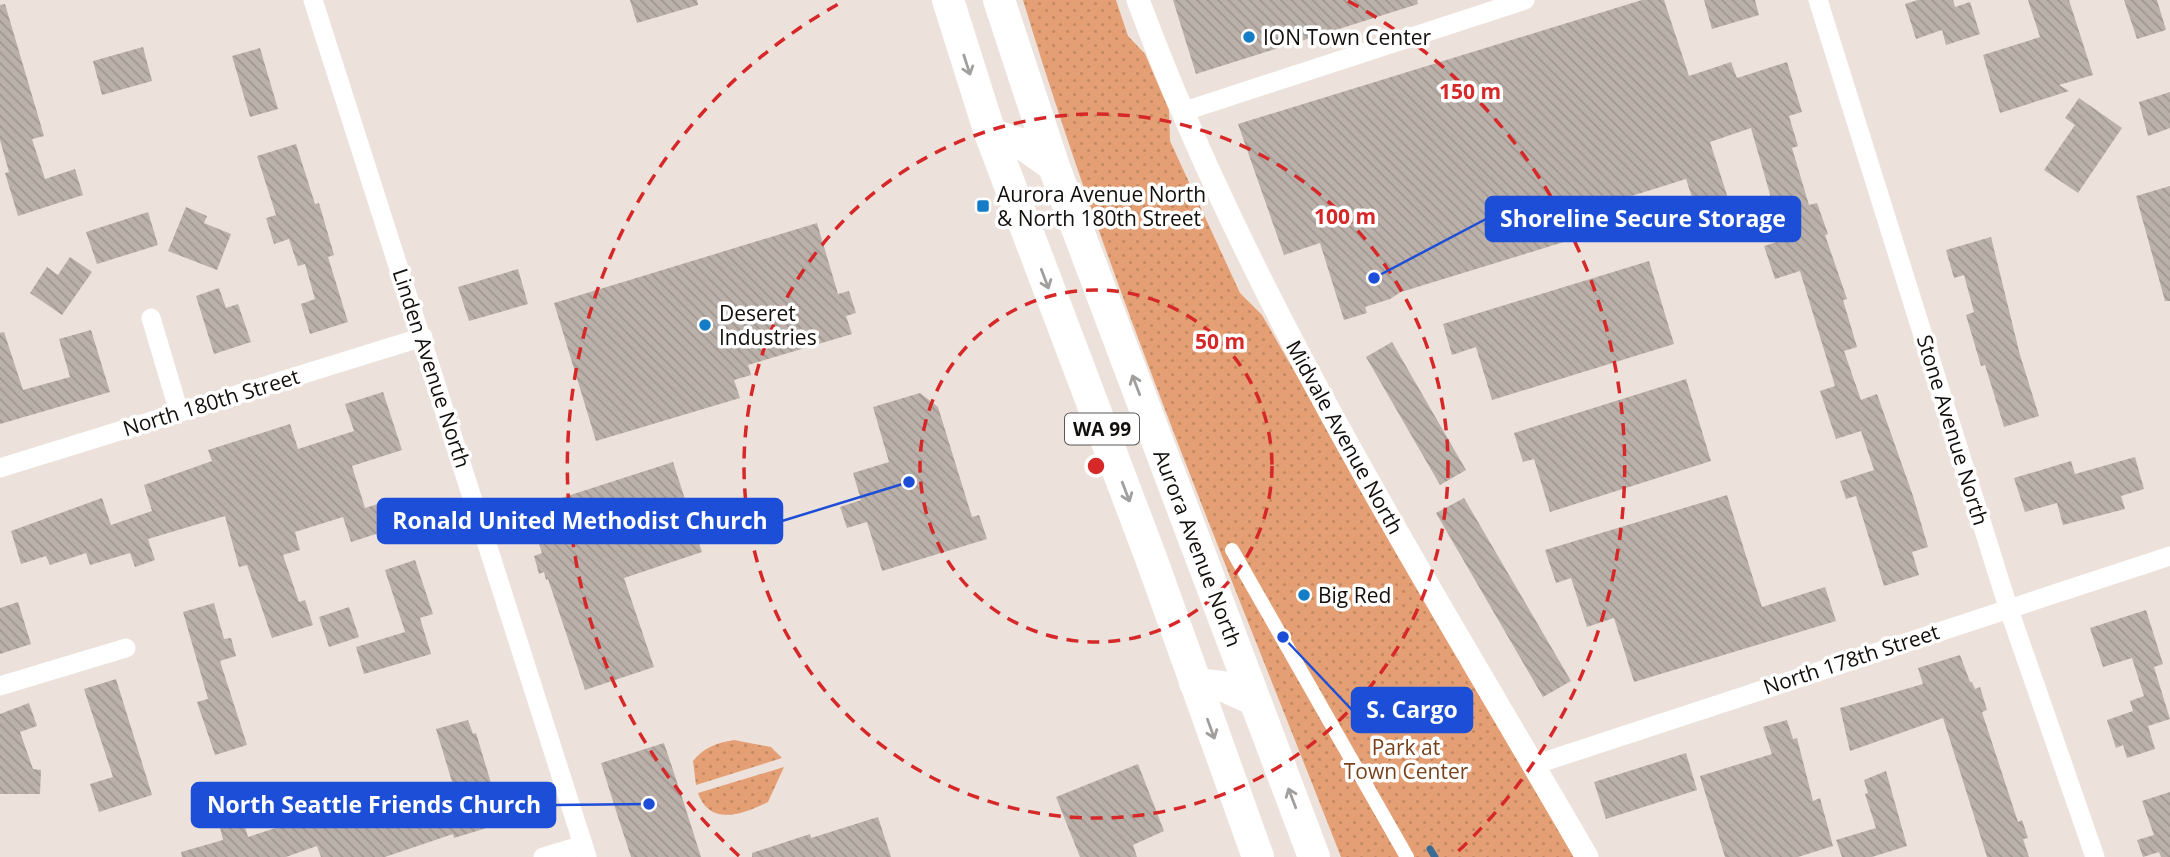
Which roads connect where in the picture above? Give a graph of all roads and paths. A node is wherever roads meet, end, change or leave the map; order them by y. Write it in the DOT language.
graph roads {
  1 [pos="313,0"];
  2 [pos="948,0"];
  3 [pos="999,0"];
  4 [pos="1138,0"];
  5 [pos="1525,0"];
  6 [pos="1818,0"];
  7 [pos="1182,112"];
  8 [pos="990,133"];
  9 [pos="1054,167"];
  10 [pos="151,318"];
  11 [pos="423,337"];
  12 [pos="179,412"];
  13 [pos="0,468"];
  14 [pos="1232,550"];
  15 [pos="2170,556"];
  16 [pos="2008,607"];
  17 [pos="126,648"];
  18 [pos="1194,683"];
  19 [pos="0,686"];
  20 [pos="1255,701"];
  21 [pos="1534,765"];
  22 [pos="585,851"];
  23 [pos="543,857"];
  24 [pos="1258,857"];
  25 [pos="1314,857"];
  26 [pos="1407,857"];
  27 [pos="1587,857"];
  28 [pos="2095,857"];
  1 -- 11 [label="street, Linden Avenue North"];
  2 -- 8 [label="highway, WA 99, one-way"];
  3 -- 9 [label="highway, Aurora Avenue North / WA 99"];
  4 -- 7 [label="street, Midvale Avenue North"];
  5 -- 7 [label="street"];
  6 -- 16 [label="street, Stone Avenue North"];
  7 -- 21 [label="street, Midvale Avenue North"];
  8 -- 9 [label="main road"];
  8 -- 18 [label="highway, WA 99, one-way"];
  20 -- 9 [label="highway, Aurora Avenue North / WA 99, one-way"];
  10 -- 12 [label="street"];
  11 -- 12 [label="street, North 180th Street"];
  11 -- 22 [label="street, Linden Avenue North"];
  12 -- 13 [label="street, North 180th Street"];
  14 -- 26 [label="street"];
  15 -- 16 [label="street, North 178th Street"];
  16 -- 21 [label="street, North 178th Street"];
  16 -- 28 [label="street, Stone Avenue North"];
  17 -- 19 [label="street"];
  18 -- 20 [label="main road"];
  18 -- 24 [label="highway, WA 99, one-way"];
  25 -- 20 [label="highway, Aurora Avenue North / WA 99, one-way"];
  21 -- 27 [label="street, Midvale Avenue North"];
  22 -- 23 [label="street"];
}
